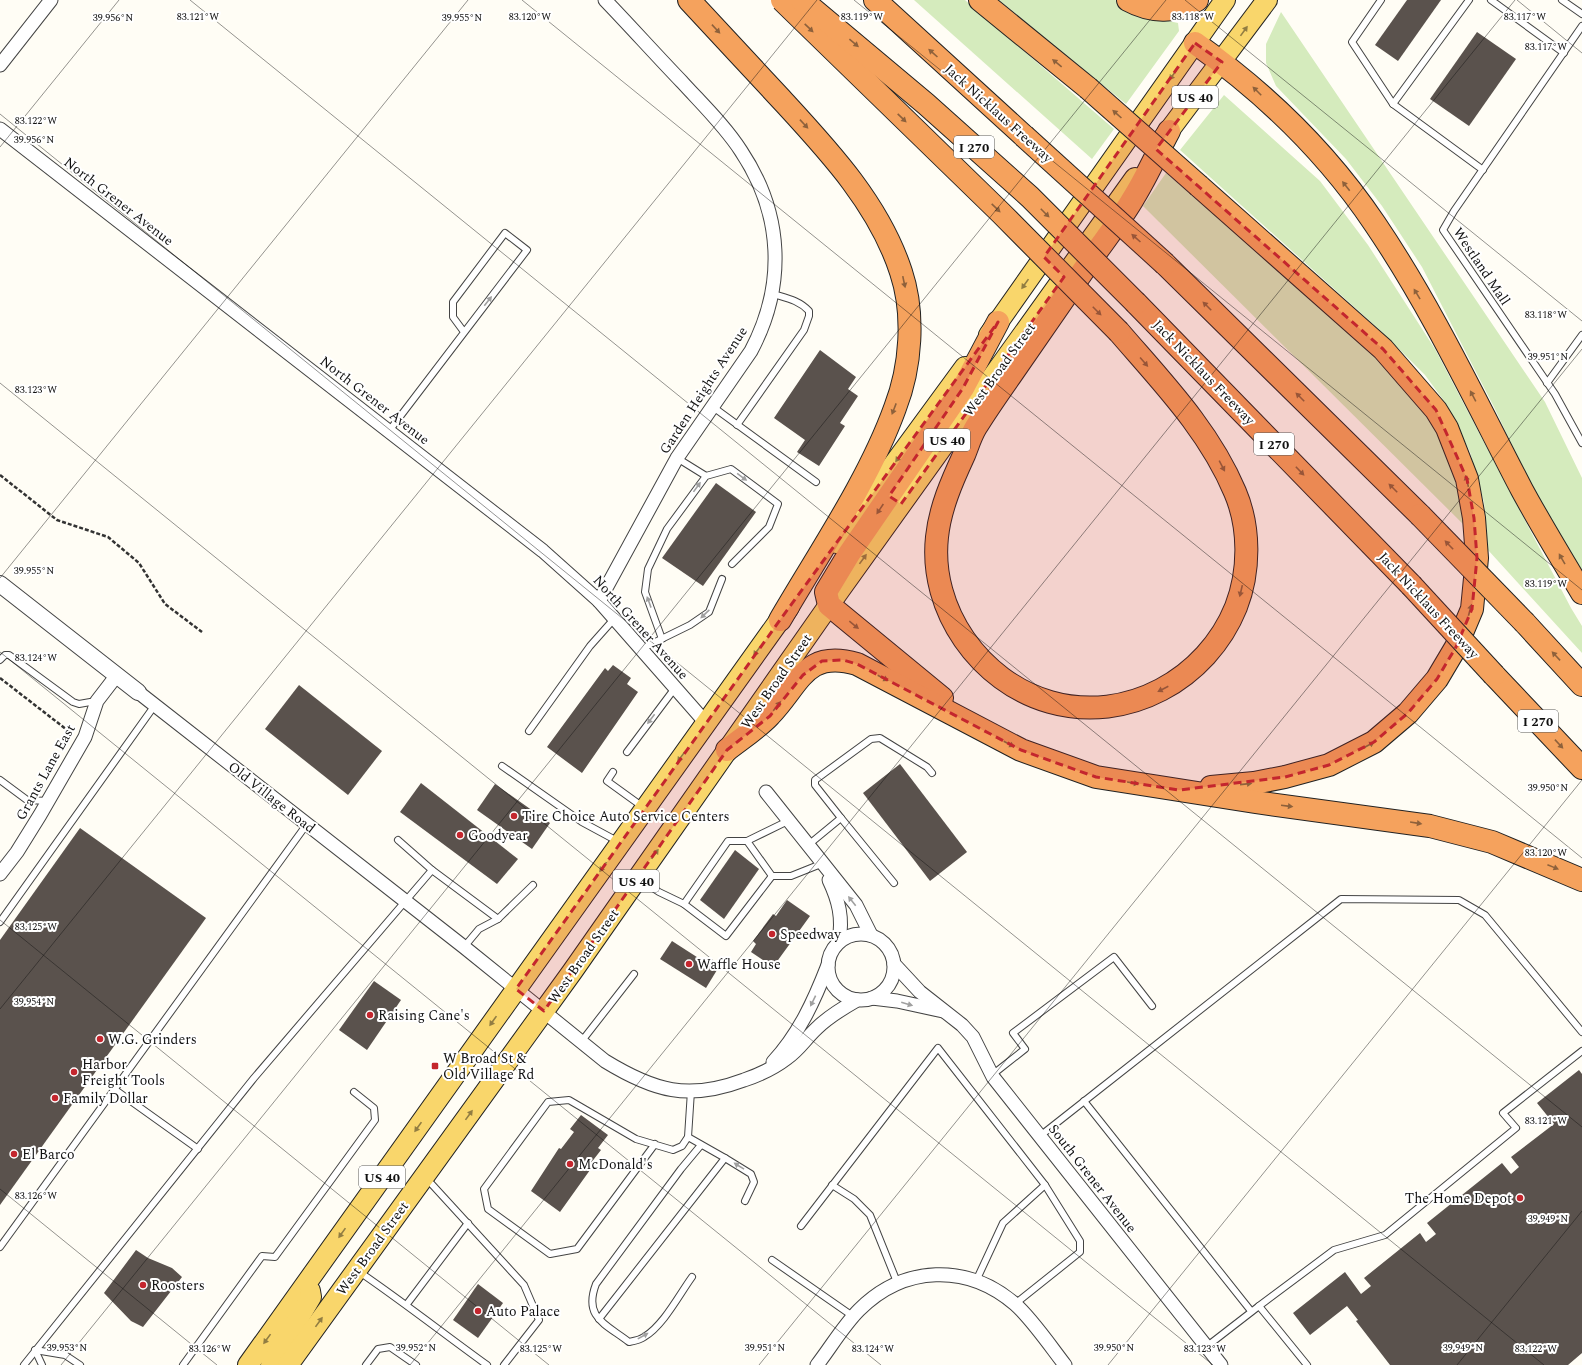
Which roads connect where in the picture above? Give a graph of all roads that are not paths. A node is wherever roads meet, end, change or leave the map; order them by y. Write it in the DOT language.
graph roads {
  1 [pos="51,0"];
  2 [pos="605,0"];
  3 [pos="689,0"];
  4 [pos="782,0"];
  5 [pos="802,0"];
  6 [pos="874,0"];
  7 [pos="980,0"];
  8 [pos="1128,0"];
  9 [pos="1197,0"];
  10 [pos="1225,0"];
  11 [pos="1267,0"];
  12 [pos="1381,0"];
  13 [pos="1469,0"];
  14 [pos="1491,0"];
  15 [pos="1562,0"];
  16 [pos="1582,14"];
  17 [pos="1582,26"];
  18 [pos="1195,43"];
  19 [pos="1564,53"];
  20 [pos="1222,62"];
  21 [pos="0,65"];
  22 [pos="1393,104"];
  23 [pos="0,129"];
  24 [pos="1169,131"];
  25 [pos="1483,170"];
  26 [pos="773,294"];
  27 [pos="998,322"];
  28 [pos="464,332"];
  29 [pos="1582,335"];
  30 [pos="1547,383"];
  31 [pos="713,407"];
  32 [pos="737,425"];
  33 [pos="390,431"];
  34 [pos="1582,442"];
  35 [pos="677,458"];
  36 [pos="706,476"];
  37 [pos="816,482"];
  38 [pos="732,564"];
  39 [pos="722,579"];
  40 [pos="0,584"];
  41 [pos="1582,593"];
  42 [pos="599,601"];
  43 [pos="829,605"];
  44 [pos="614,619"];
  45 [pos="780,620"];
  46 [pos="662,639"];
  47 [pos="641,649"];
  48 [pos="0,660"];
  49 [pos="117,675"];
  50 [pos="1582,685"];
  51 [pos="675,688"];
  52 [pos="138,692"];
  53 [pos="97,701"];
  54 [pos="155,705"];
  55 [pos="706,723"];
  56 [pos="975,725"];
  57 [pos="529,731"];
  58 [pos="727,750"];
  59 [pos="627,752"];
  60 [pos="502,766"];
  61 [pos="1582,768"];
  62 [pos="613,772"];
  63 [pos="932,773"];
  64 [pos="0,780"];
  65 [pos="1180,790"];
  66 [pos="766,792"];
  67 [pos="48,801"];
  68 [pos="645,808"];
  69 [pos="842,818"];
  70 [pos="788,821"];
  71 [pos="306,824"];
  72 [pos="398,840"];
  73 [pos="747,841"];
  74 [pos="620,843"];
  75 [pos="807,846"];
  76 [pos="821,864"];
  77 [pos="432,870"];
  78 [pos="0,874"];
  79 [pos="772,876"];
  80 [pos="638,878"];
  81 [pos="1582,880"];
  82 [pos="894,883"];
  83 [pos="533,885"];
  84 [pos="406,902"];
  85 [pos="684,904"];
  86 [pos="498,919"];
  87 [pos="0,922"];
  88 [pos="871,935"];
  89 [pos="839,941"];
  90 [pos="464,947"];
  91 [pos="894,964"];
  92 [pos="828,965"];
  93 [pos="634,974"];
  94 [pos="516,989"];
  95 [pos="872,998"];
  96 [pos="856,1000"];
  97 [pos="1152,1006"];
  98 [pos="544,1011"];
  99 [pos="943,1011"];
  100 [pos="1582,1032"];
  101 [pos="581,1042"];
  102 [pos="1582,1051"];
  103 [pos="762,1074"];
  104 [pos="992,1075"];
  105 [pos="114,1089"];
  106 [pos="691,1091"];
  107 [pos="354,1092"];
  108 [pos="1084,1102"];
  109 [pos="1040,1136"];
  110 [pos="688,1137"];
  111 [pos="655,1144"];
  112 [pos="701,1145"];
  113 [pos="198,1148"];
  114 [pos="725,1158"];
  115 [pos="424,1176"];
  116 [pos="832,1185"];
  117 [pos="1045,1185"];
  118 [pos="745,1201"];
  119 [pos="468,1223"];
  120 [pos="801,1226"];
  121 [pos="0,1247"];
  122 [pos="772,1260"];
  123 [pos="357,1270"];
  124 [pos="692,1277"];
  125 [pos="308,1281"];
  126 [pos="976,1281"];
  127 [pos="897,1282"];
  128 [pos="407,1304"];
  129 [pos="1015,1304"];
  130 [pos="1258,1306"];
  131 [pos="1251,1311"];
  132 [pos="854,1317"];
  133 [pos="599,1319"];
  134 [pos="1206,1347"];
  135 [pos="35,1350"];
  136 [pos="24,1365"];
  137 [pos="42,1365"];
  138 [pos="80,1365"];
  139 [pos="184,1365"];
  140 [pos="248,1365"];
  141 [pos="271,1365"];
  142 [pos="288,1365"];
  143 [pos="366,1365"];
  144 [pos="416,1365"];
  145 [pos="487,1365"];
  146 [pos="504,1365"];
  147 [pos="817,1365"];
  148 [pos="1065,1365"];
  149 [pos="1221,1365"];
  150 [pos="1307,1365"];
  1 -- 21 [label="street"];
  2 -- 26 [label="street, Garden Heights Avenue"];
  3 -- 45 [label="highway, one-way"];
  4 -- 24 [label="highway, one-way, bridge"];
  5 -- 61 [label="highway, Jack Nicklaus Freeway / I 270, one-way, bridge"];
  50 -- 6 [label="highway, Jack Nicklaus Freeway / I 270, one-way, bridge"];
  65 -- 7 [label="highway, one-way, bridge"];
  8 -- 9 [label="highway"];
  10 -- 18 [label="main road, West Broad Street / US 40"];
  20 -- 11 [label="main road, West Broad Street / US 40, one-way"];
  12 -- 22 [label="lane"];
  13 -- 22 [label="lane"];
  14 -- 19 [label="lane"];
  15 -- 16 [label="lane"];
  17 -- 19 [label="lane, Westland Mall"];
  18 -- 20 [label="highway"];
  18 -- 27 [label="main road, West Broad Street / US 40, one-way"];
  19 -- 25 [label="lane, Westland Mall"];
  20 -- 24 [label="main road, West Broad Street / US 40"];
  41 -- 20 [label="highway, one-way"];
  22 -- 25 [label="lane"];
  23 -- 33 [label="street, North Grener Avenue"];
  43 -- 24 [label="main road, West Broad Street / US 40, one-way"];
  25 -- 30 [label="lane, Westland Mall"];
  26 -- 31 [label="street, Garden Heights Avenue"];
  26 -- 32 [label="lane"];
  27 -- 43 [label="highway, one-way"];
  27 -- 45 [label="main road, West Broad Street / US 40, one-way"];
  28 -- 28 [label="lane, one-way"];
  28 -- 33 [label="lane"];
  29 -- 30 [label="lane"];
  30 -- 34 [label="lane, Westland Mall"];
  31 -- 32 [label="lane"];
  31 -- 35 [label="street, Garden Heights Avenue"];
  32 -- 37 [label="lane"];
  33 -- 42 [label="street, North Grener Avenue"];
  35 -- 36 [label="lane"];
  35 -- 42 [label="street, Garden Heights Avenue"];
  36 -- 38 [label="lane, one-way"];
  46 -- 36 [label="lane, one-way"];
  39 -- 46 [label="lane, one-way"];
  40 -- 49 [label="street, Old Village Road"];
  42 -- 44 [label="street, North Grener Avenue"];
  43 -- 56 [label="highway, one-way"];
  43 -- 58 [label="main road, West Broad Street / US 40"];
  44 -- 47 [label="street, North Grener Avenue"];
  44 -- 57 [label="lane"];
  45 -- 55 [label="main road, West Broad Street / US 40, one-way"];
  46 -- 47 [label="lane"];
  47 -- 51 [label="street, North Grener Avenue"];
  48 -- 53 [label="lane"];
  49 -- 52 [label="street, Old Village Road"];
  49 -- 53 [label="street, Grants Lane East"];
  51 -- 55 [label="street, North Grener Avenue"];
  51 -- 59 [label="lane, one-way"];
  52 -- 54 [label="street, Old Village Road"];
  53 -- 67 [label="street, Grants Lane East"];
  54 -- 71 [label="street, Old Village Road"];
  54 -- 87 [label="lane"];
  55 -- 68 [label="main road, West Broad Street / US 40, one-way"];
  58 -- 56 [label="highway, one-way"];
  56 -- 65 [label="highway, one-way"];
  80 -- 58 [label="main road, West Broad Street / US 40, one-way"];
  60 -- 74 [label="lane"];
  62 -- 68 [label="lane"];
  63 -- 69 [label="lane"];
  64 -- 67 [label="lane"];
  65 -- 81 [label="highway, one-way"];
  66 -- 70 [label="street"];
  67 -- 78 [label="street, Grants Lane East"];
  68 -- 74 [label="main road, West Broad Street / US 40"];
  69 -- 75 [label="lane"];
  69 -- 82 [label="lane"];
  70 -- 73 [label="lane"];
  70 -- 75 [label="street"];
  71 -- 84 [label="street, Old Village Road"];
  71 -- 105 [label="lane"];
  72 -- 77 [label="lane"];
  73 -- 79 [label="lane"];
  73 -- 85 [label="lane"];
  74 -- 94 [label="main road, West Broad Street / US 40, one-way"];
  75 -- 76 [label="street"];
  76 -- 79 [label="lane"];
  88 -- 76 [label="street, one-way"];
  76 -- 89 [label="street"];
  77 -- 84 [label="lane"];
  77 -- 86 [label="lane"];
  79 -- 85 [label="lane"];
  80 -- 85 [label="lane"];
  80 -- 98 [label="main road, West Broad Street / US 40"];
  83 -- 86 [label="lane"];
  84 -- 90 [label="street, Old Village Road"];
  84 -- 113 [label="lane"];
  86 -- 90 [label="lane"];
  88 -- 89 [label="street"];
  88 -- 91 [label="street"];
  89 -- 92 [label="street"];
  90 -- 94 [label="street, Old Village Road"];
  91 -- 95 [label="street"];
  91 -- 99 [label="street, South Grener Avenue"];
  92 -- 96 [label="street"];
  92 -- 103 [label="street, one-way"];
  93 -- 101 [label="lane"];
  94 -- 98 [label="street, Old Village Road"];
  94 -- 125 [label="main road, West Broad Street / US 40, one-way"];
  95 -- 96 [label="street"];
  95 -- 99 [label="street, South Grener Avenue, one-way"];
  96 -- 103 [label="street"];
  97 -- 104 [label="lane"];
  98 -- 101 [label="street"];
  115 -- 98 [label="main road, West Broad Street / US 40, one-way"];
  99 -- 104 [label="street, South Grener Avenue"];
  100 -- 108 [label="lane"];
  101 -- 106 [label="street"];
  102 -- 130 [label="lane"];
  103 -- 106 [label="street"];
  104 -- 109 [label="street, South Grener Avenue"];
  105 -- 113 [label="lane"];
  105 -- 121 [label="lane"];
  106 -- 110 [label="lane"];
  107 -- 139 [label="lane"];
  108 -- 109 [label="lane"];
  108 -- 131 [label="lane"];
  109 -- 134 [label="street, South Grener Avenue"];
  110 -- 111 [label="lane"];
  110 -- 112 [label="lane"];
  111 -- 111 [label="lane"];
  112 -- 114 [label="lane"];
  112 -- 133 [label="lane"];
  113 -- 135 [label="lane"];
  118 -- 114 [label="lane, one-way"];
  114 -- 133 [label="lane"];
  115 -- 119 [label="lane"];
  115 -- 123 [label="main road, West Broad Street / US 40"];
  116 -- 117 [label="lane"];
  116 -- 120 [label="lane"];
  116 -- 127 [label="lane"];
  117 -- 126 [label="lane"];
  117 -- 129 [label="lane"];
  119 -- 128 [label="lane"];
  119 -- 146 [label="lane"];
  122 -- 132 [label="lane"];
  123 -- 128 [label="lane"];
  142 -- 123 [label="main road, West Broad Street / US 40, one-way"];
  133 -- 124 [label="lane, one-way"];
  125 -- 140 [label="main road, West Broad Street / US 40, one-way"];
  125 -- 141 [label="main road"];
  126 -- 127 [label="street"];
  126 -- 129 [label="street"];
  127 -- 132 [label="street"];
  128 -- 145 [label="lane"];
  129 -- 148 [label="street"];
  130 -- 131 [label="lane"];
  130 -- 150 [label="lane"];
  131 -- 134 [label="lane"];
  132 -- 147 [label="street"];
  134 -- 149 [label="street, South Grener Avenue"];
  135 -- 136 [label="lane"];
  135 -- 137 [label="lane"];
  135 -- 138 [label="lane"];
  143 -- 144 [label="lane"];
}
